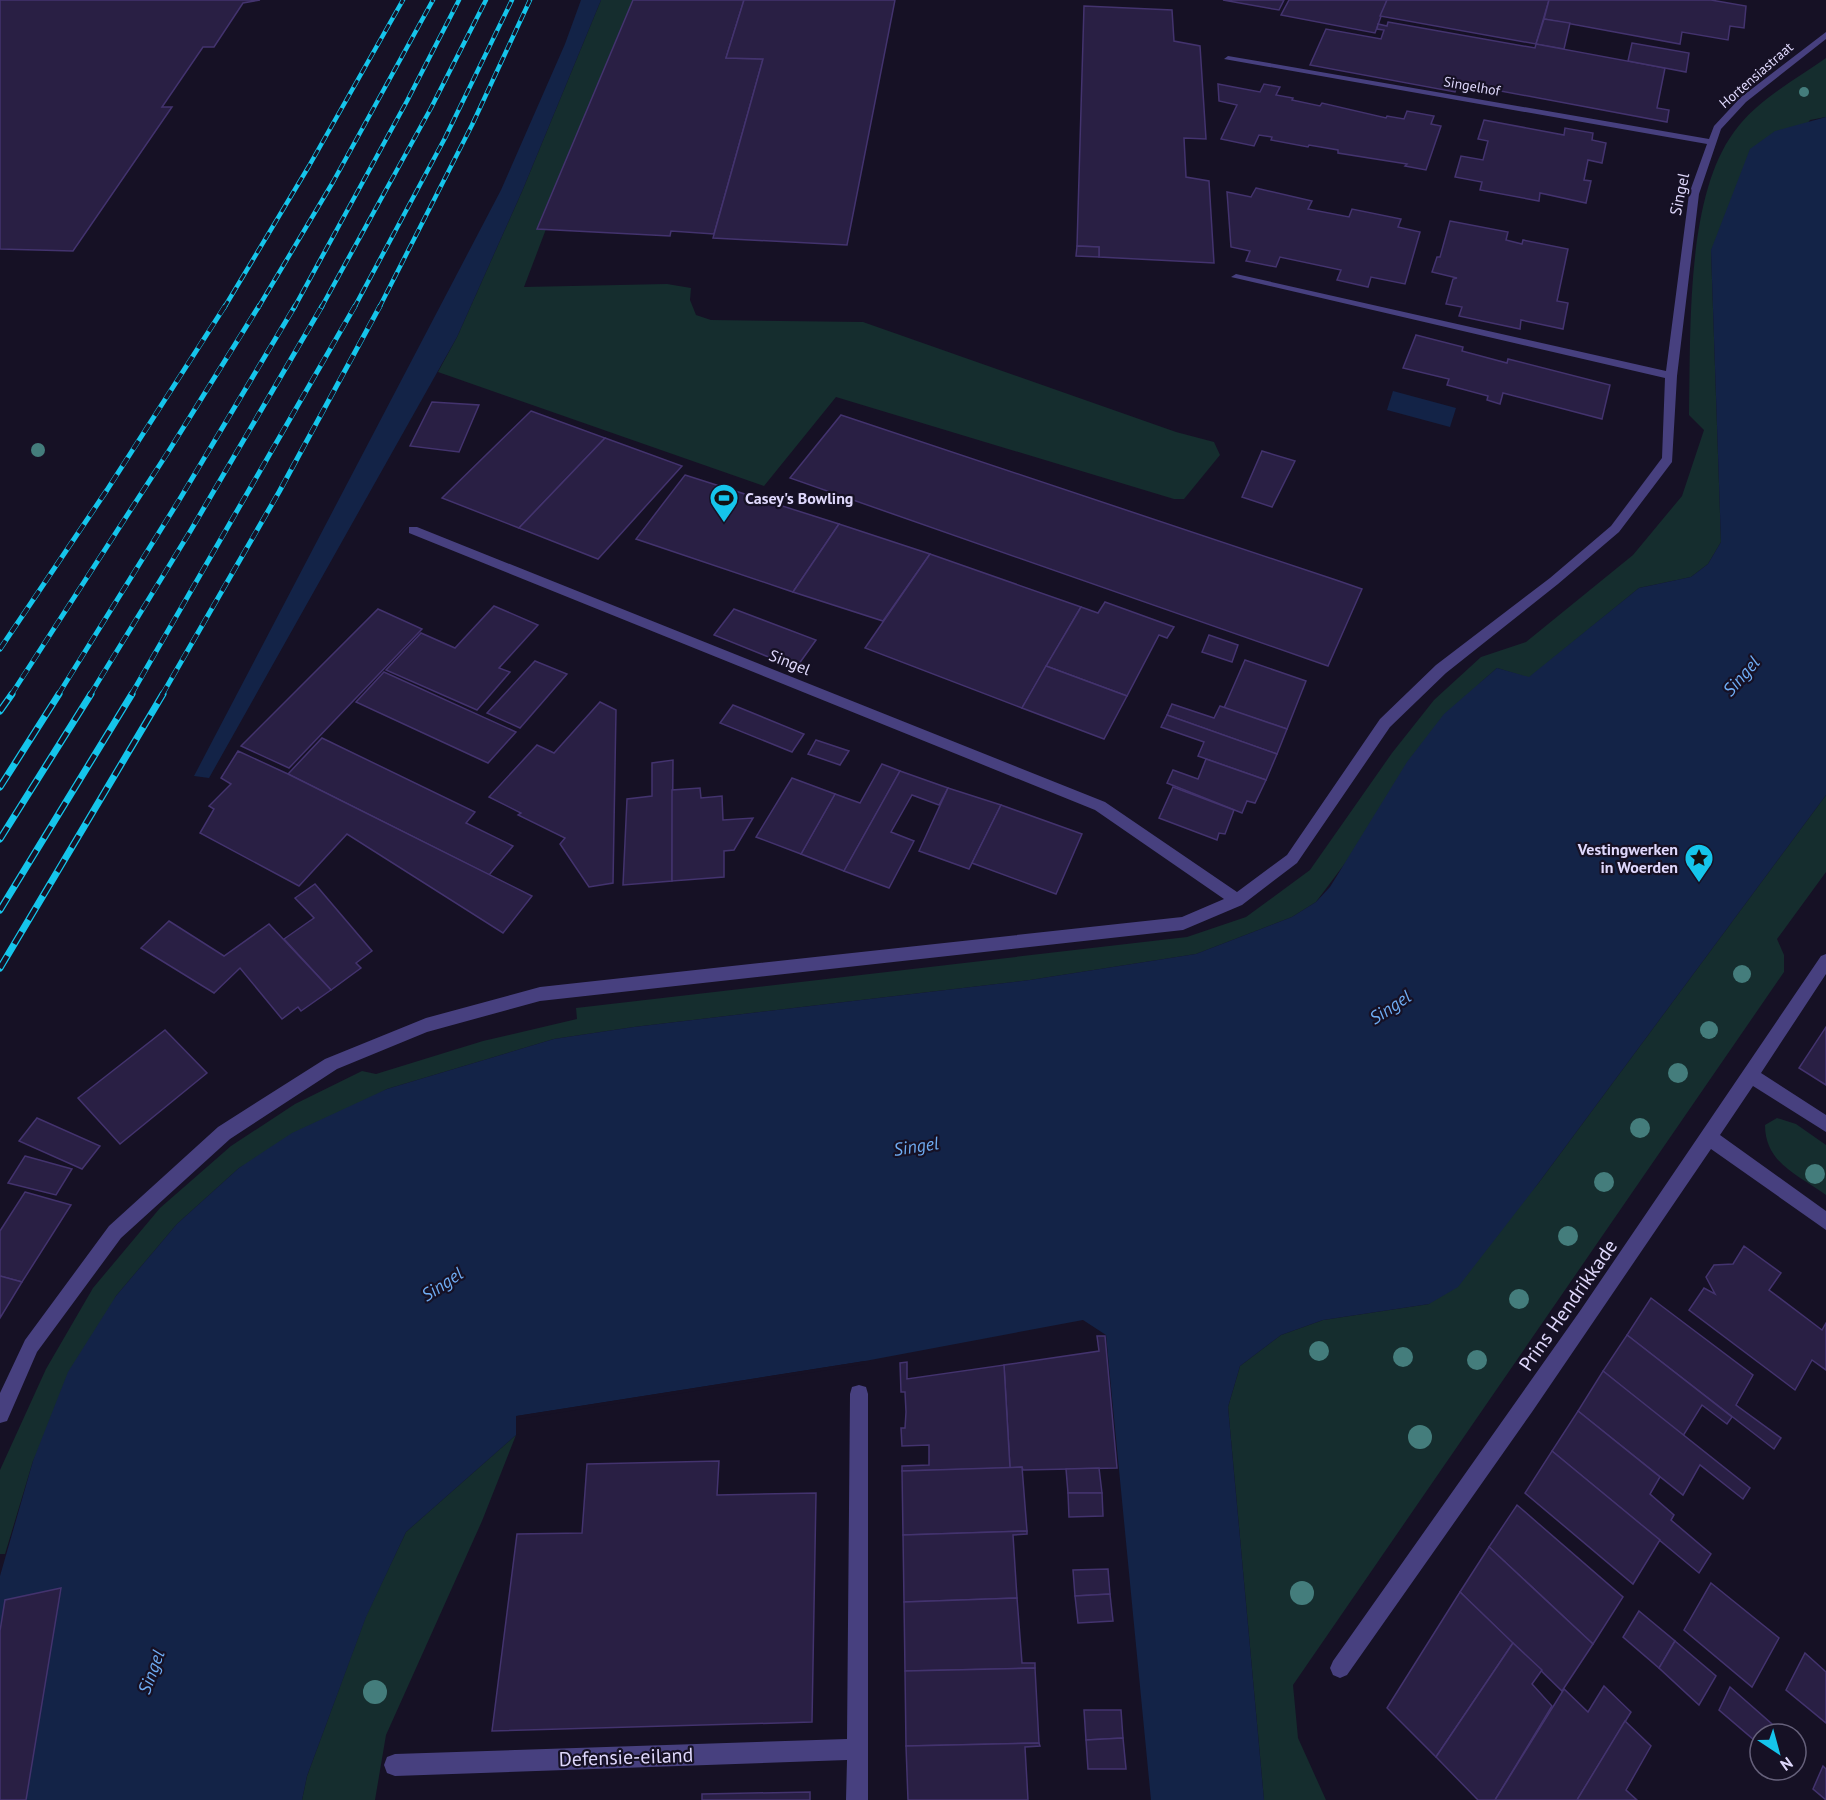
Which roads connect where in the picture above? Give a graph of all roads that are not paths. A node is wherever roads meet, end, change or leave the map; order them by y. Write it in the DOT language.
graph roads {
  1 [pos="1826,34"];
  2 [pos="1228,59"];
  3 [pos="1712,142"];
  4 [pos="1236,278"];
  5 [pos="1671,376"];
  6 [pos="413,530"];
  7 [pos="1237,900"];
  8 [pos="1826,962"];
  9 [pos="1751,1076"];
  10 [pos="1826,1124"];
  11 [pos="1710,1138"];
  12 [pos="1826,1221"];
  13 [pos="859,1394"];
  14 [pos="0,1414"];
  15 [pos="1340,1668"];
  16 [pos="856,1749"];
  17 [pos="395,1765"];
  18 [pos="857,1800"];
  1 -- 3 [label="street, Hortensiastraat"];
  2 -- 3 [label="street, Singelhof"];
  3 -- 5 [label="street, Singel"];
  4 -- 5 [label="street"];
  5 -- 7 [label="street, Singel"];
  6 -- 7 [label="street, Singel"];
  7 -- 14 [label="street, Singel"];
  8 -- 9 [label="street, Prins Hendrikkade"];
  9 -- 10 [label="street"];
  9 -- 11 [label="street, Prins Hendrikkade"];
  11 -- 12 [label="street"];
  11 -- 15 [label="street, Prins Hendrikkade"];
  13 -- 16 [label="street"];
  16 -- 17 [label="street, Defensie-eiland"];
  16 -- 18 [label="street"];
}
